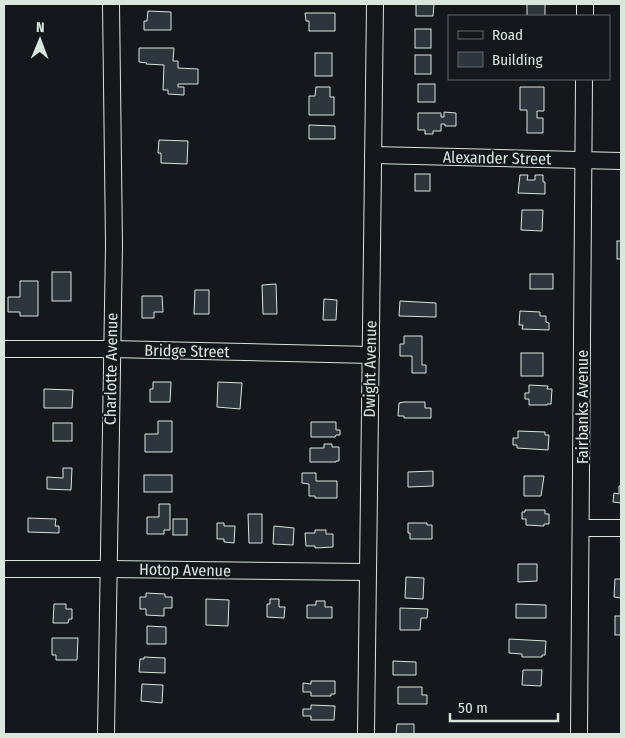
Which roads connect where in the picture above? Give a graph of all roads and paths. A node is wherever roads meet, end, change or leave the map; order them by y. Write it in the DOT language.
graph roads {
  1 [pos="111,4"];
  2 [pos="375,4"];
  3 [pos="584,80"];
  4 [pos="372,155"];
  5 [pos="583,160"];
  6 [pos="621,161"];
  7 [pos="4,349"];
  8 [pos="111,349"];
  9 [pos="371,355"];
  10 [pos="582,528"];
  11 [pos="621,528"];
  12 [pos="4,569"];
  13 [pos="108,569"];
  14 [pos="367,572"];
  15 [pos="106,734"];
  16 [pos="366,734"];
  17 [pos="579,734"];
  1 -- 8 [label="street, Charlotte Avenue"];
  2 -- 4 [label="street, Dwight Avenue"];
  3 -- 5 [label="street, Fairbanks Avenue"];
  4 -- 5 [label="street, Alexander Street"];
  4 -- 9 [label="street, Dwight Avenue"];
  5 -- 6 [label="street, Alexander Street"];
  5 -- 10 [label="street, Fairbanks Avenue"];
  7 -- 8 [label="street, Bridge Street"];
  8 -- 9 [label="street, Bridge Street"];
  8 -- 13 [label="street, Charlotte Avenue"];
  9 -- 14 [label="street, Dwight Avenue"];
  10 -- 11 [label="street"];
  10 -- 17 [label="street, Fairbanks Avenue"];
  12 -- 13 [label="street, Hotop Avenue"];
  13 -- 14 [label="street, Hotop Avenue"];
  13 -- 15 [label="street, Charlotte Avenue"];
  14 -- 16 [label="street, Dwight Avenue"];
}
